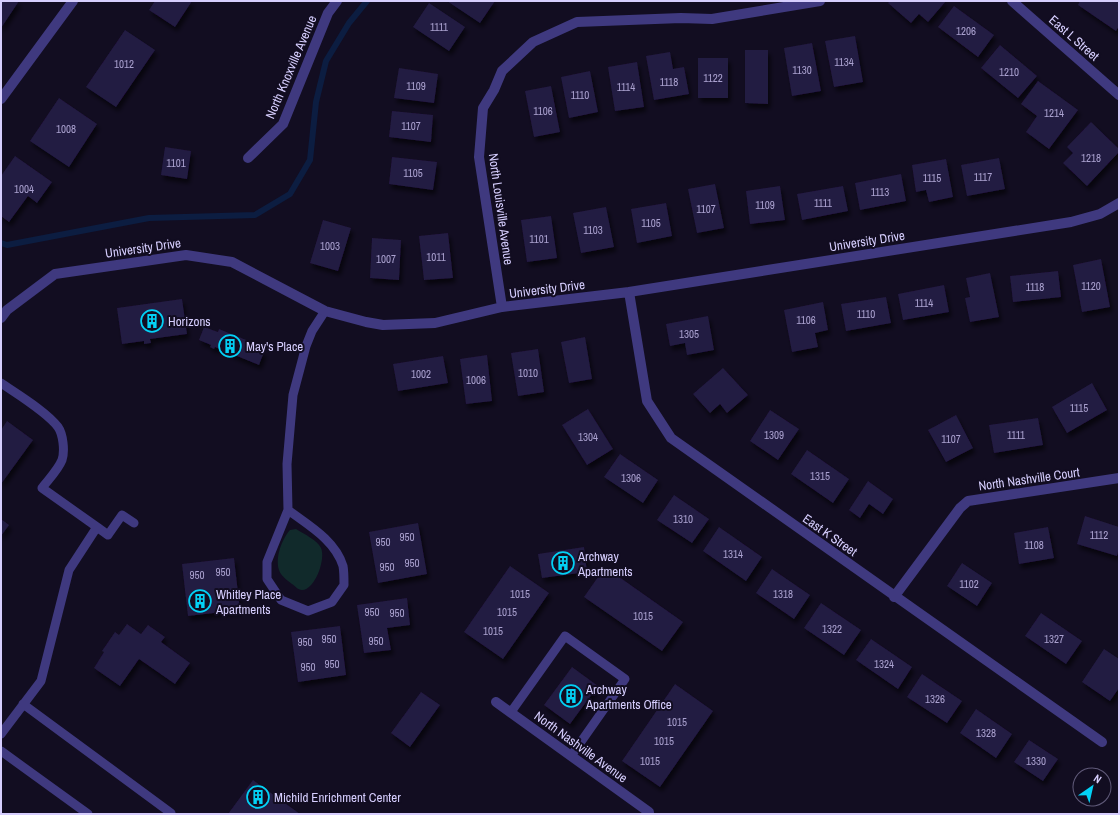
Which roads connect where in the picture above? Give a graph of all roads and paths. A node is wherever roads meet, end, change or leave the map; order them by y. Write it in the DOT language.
graph roads {
  1 [pos="73,1"];
  2 [pos="337,1"];
  3 [pos="820,1"];
  4 [pos="1012,1"];
  5 [pos="1119,95"];
  6 [pos="1,99"];
  7 [pos="248,158"];
  8 [pos="1119,203"];
  9 [pos="629,292"];
  10 [pos="502,307"];
  11 [pos="324,311"];
  12 [pos="1,318"];
  13 [pos="1,383"];
  14 [pos="1119,478"];
  15 [pos="288,510"];
  16 [pos="134,523"];
  17 [pos="98,527"];
  18 [pos="894,597"];
  19 [pos="496,702"];
  20 [pos="24,704"];
  21 [pos="511,712"];
  22 [pos="1,734"];
  23 [pos="1102,742"];
  24 [pos="1,751"];
  25 [pos="571,756"];
  26 [pos="88,814"];
  27 [pos="170,814"];
  28 [pos="649,814"];
  1 -- 6 [label="street"];
  2 -- 7 [label="street, North Knoxville Avenue"];
  3 -- 10 [label="street, North Louisville Avenue"];
  4 -- 5 [label="street, East L Street"];
  8 -- 9 [label="street, University Drive"];
  9 -- 10 [label="street, University Drive"];
  9 -- 18 [label="street, East K Street"];
  10 -- 11 [label="street, University Drive"];
  11 -- 12 [label="street, University Drive"];
  11 -- 15 [label="lane"];
  13 -- 17 [label="lane"];
  14 -- 18 [label="street, North Nashville Court"];
  15 -- 15 [label="lane"];
  16 -- 17 [label="lane"];
  17 -- 20 [label="lane"];
  18 -- 23 [label="street, East K Street"];
  19 -- 21 [label="street, North Nashville Avenue"];
  20 -- 22 [label="lane"];
  20 -- 27 [label="lane"];
  21 -- 25 [label="street, North Nashville Avenue"];
  21 -- 25 [label="lane"];
  24 -- 26 [label="lane"];
  25 -- 28 [label="street, North Nashville Avenue"];
}
